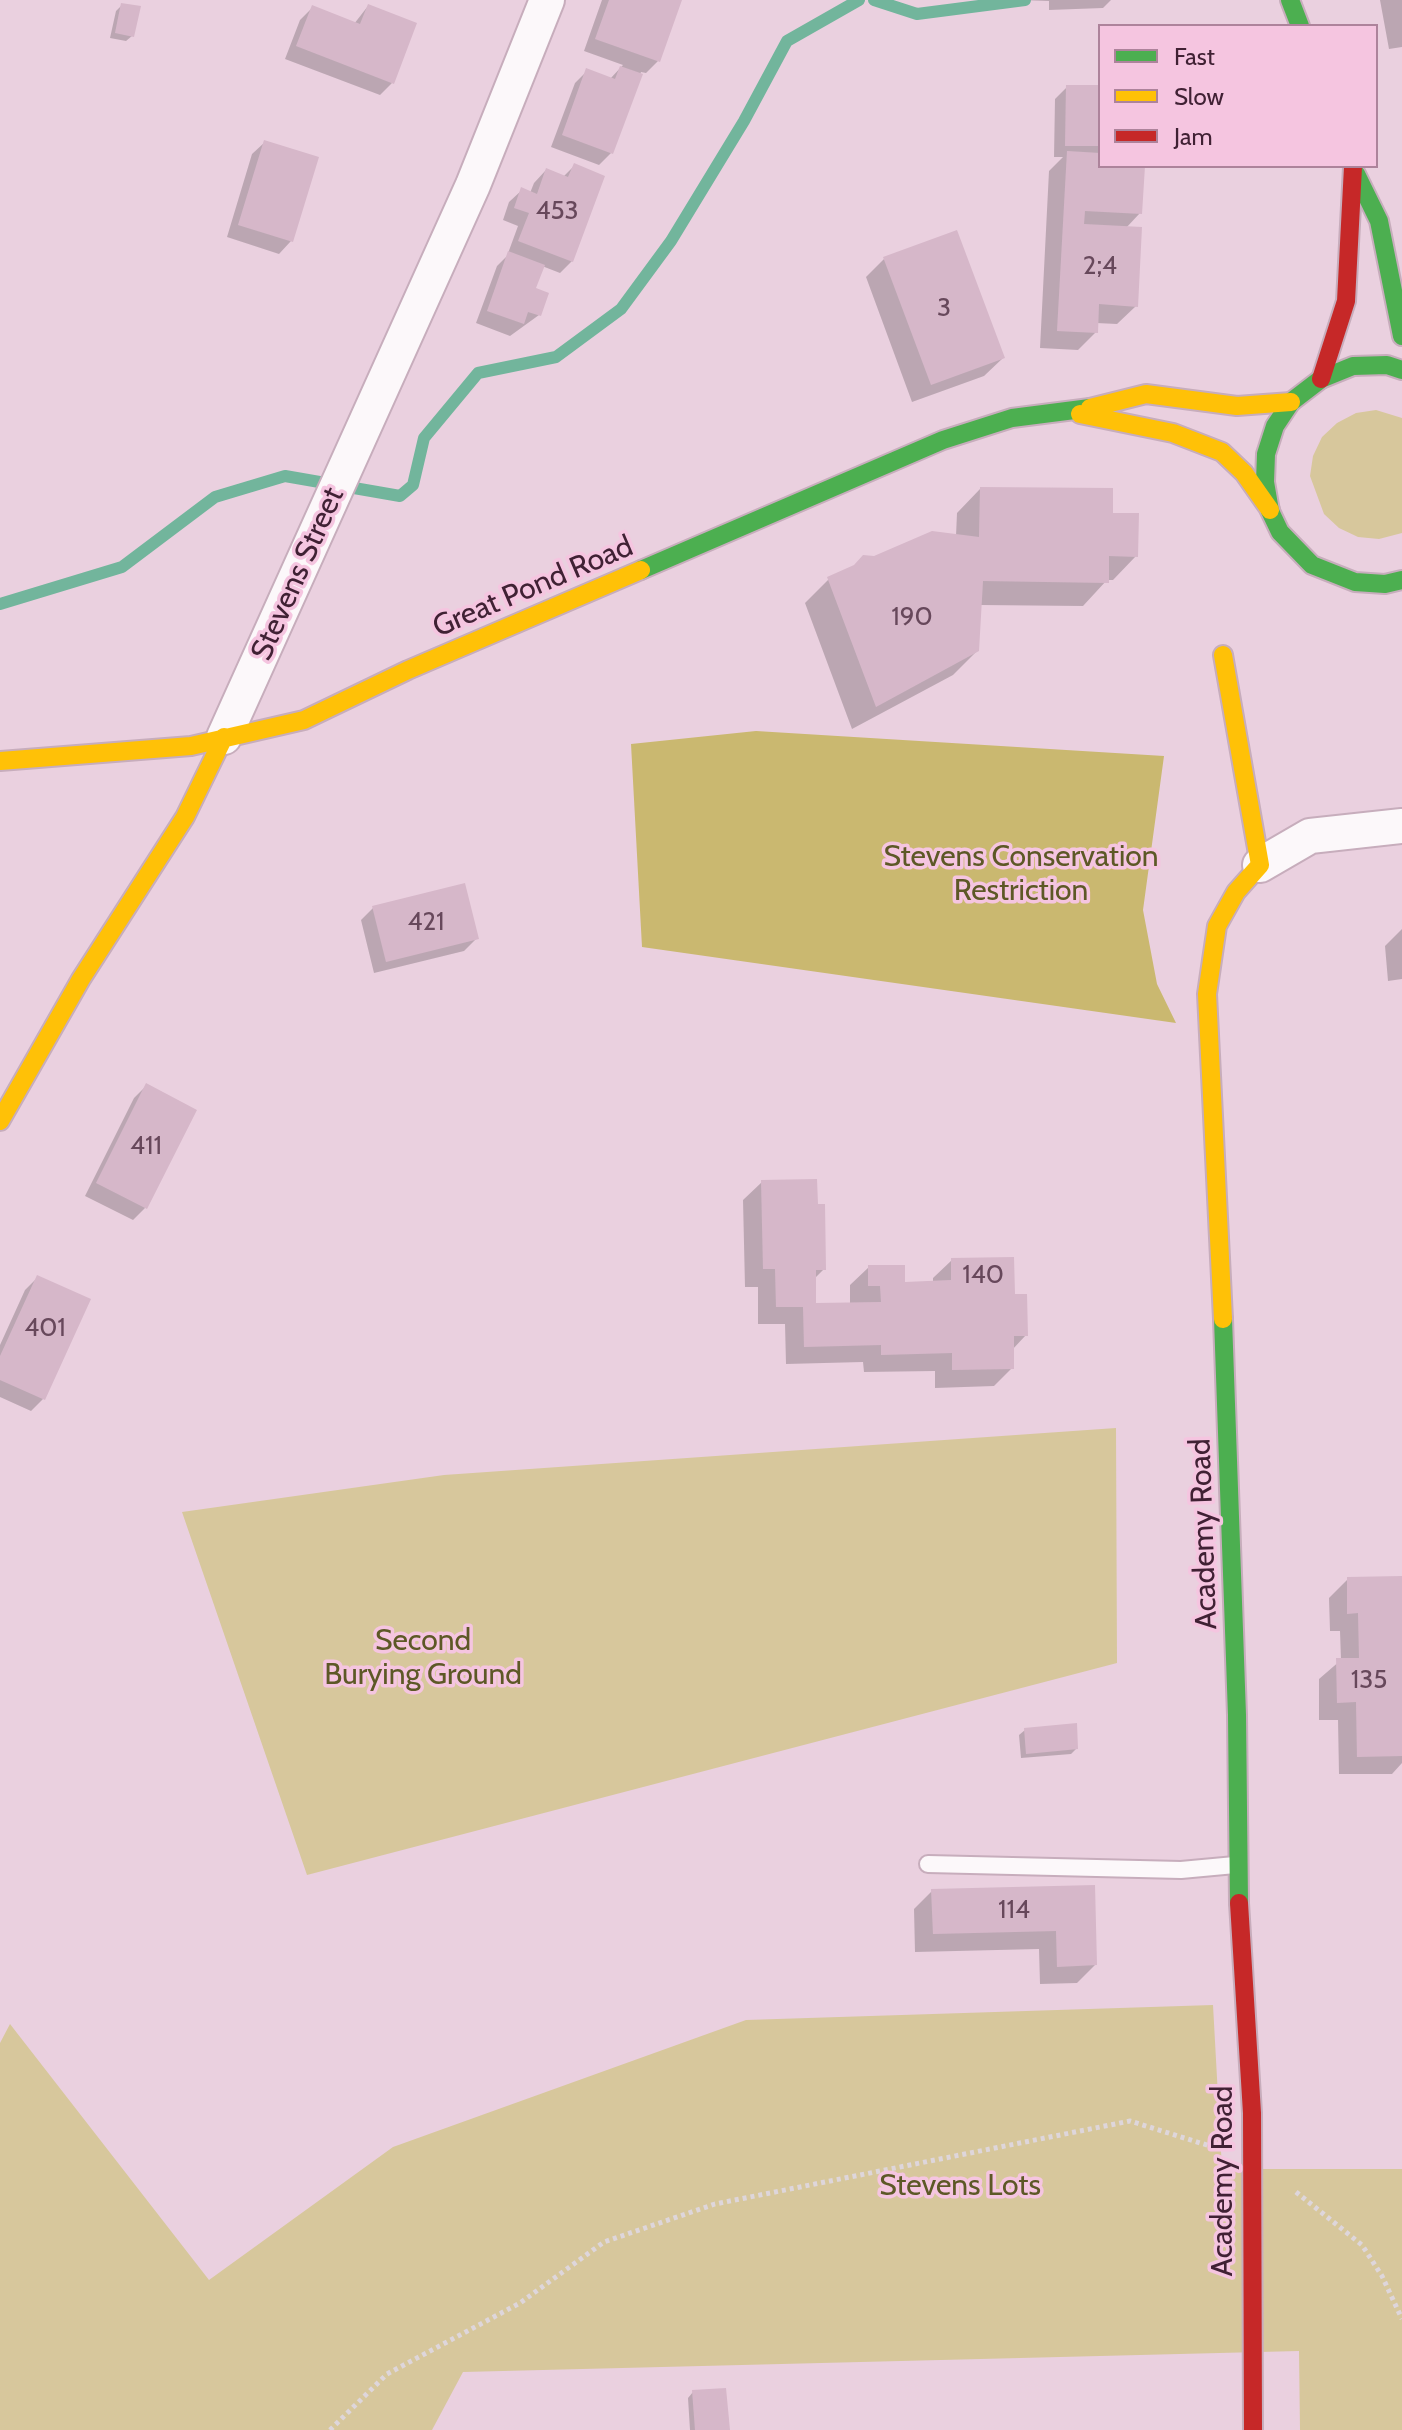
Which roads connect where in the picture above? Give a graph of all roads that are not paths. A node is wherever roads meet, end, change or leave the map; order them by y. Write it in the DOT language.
graph roads {
  1 [pos="547,0"];
  2 [pos="1290,0"];
  3 [pos="1299,24"];
  4 [pos="1353,168"];
  5 [pos="1354,168"];
  6 [pos="1402,336"];
  7 [pos="1402,370"];
  8 [pos="1321,379"];
  9 [pos="1291,402"];
  10 [pos="1074,412"];
  11 [pos="1270,511"];
  12 [pos="1402,580"];
  13 [pos="1355,582"];
  14 [pos="1390,599"];
  15 [pos="1223,655"];
  16 [pos="224,737"];
  17 [pos="0,761"];
  18 [pos="1402,826"];
  19 [pos="1260,865"];
  20 [pos="0,1121"];
  21 [pos="928,1864"];
  22 [pos="1237,1865"];
  23 [pos="1253,2430"];
  1 -- 16 [label="street, Stevens Street"];
  2 -- 3 [label="street"];
  4 -- 8 [label="street"];
  5 -- 6 [label="street"];
  7 -- 8 [label="street"];
  8 -- 9 [label="street"];
  9 -- 10 [label="street, Great Pond Road"];
  9 -- 11 [label="street"];
  10 -- 11 [label="street, Great Pond Road"];
  10 -- 16 [label="street, Great Pond Road"];
  11 -- 13 [label="street, Great Pond Road"];
  12 -- 13 [label="street"];
  13 -- 14 [label="street, Great Pond Road"];
  15 -- 19 [label="street"];
  16 -- 17 [label="street, Great Pond Road"];
  16 -- 20 [label="street, Stevens Street"];
  18 -- 19 [label="street"];
  19 -- 22 [label="street, Academy Road"];
  21 -- 22 [label="lane"];
  22 -- 23 [label="street, Academy Road"];
}
